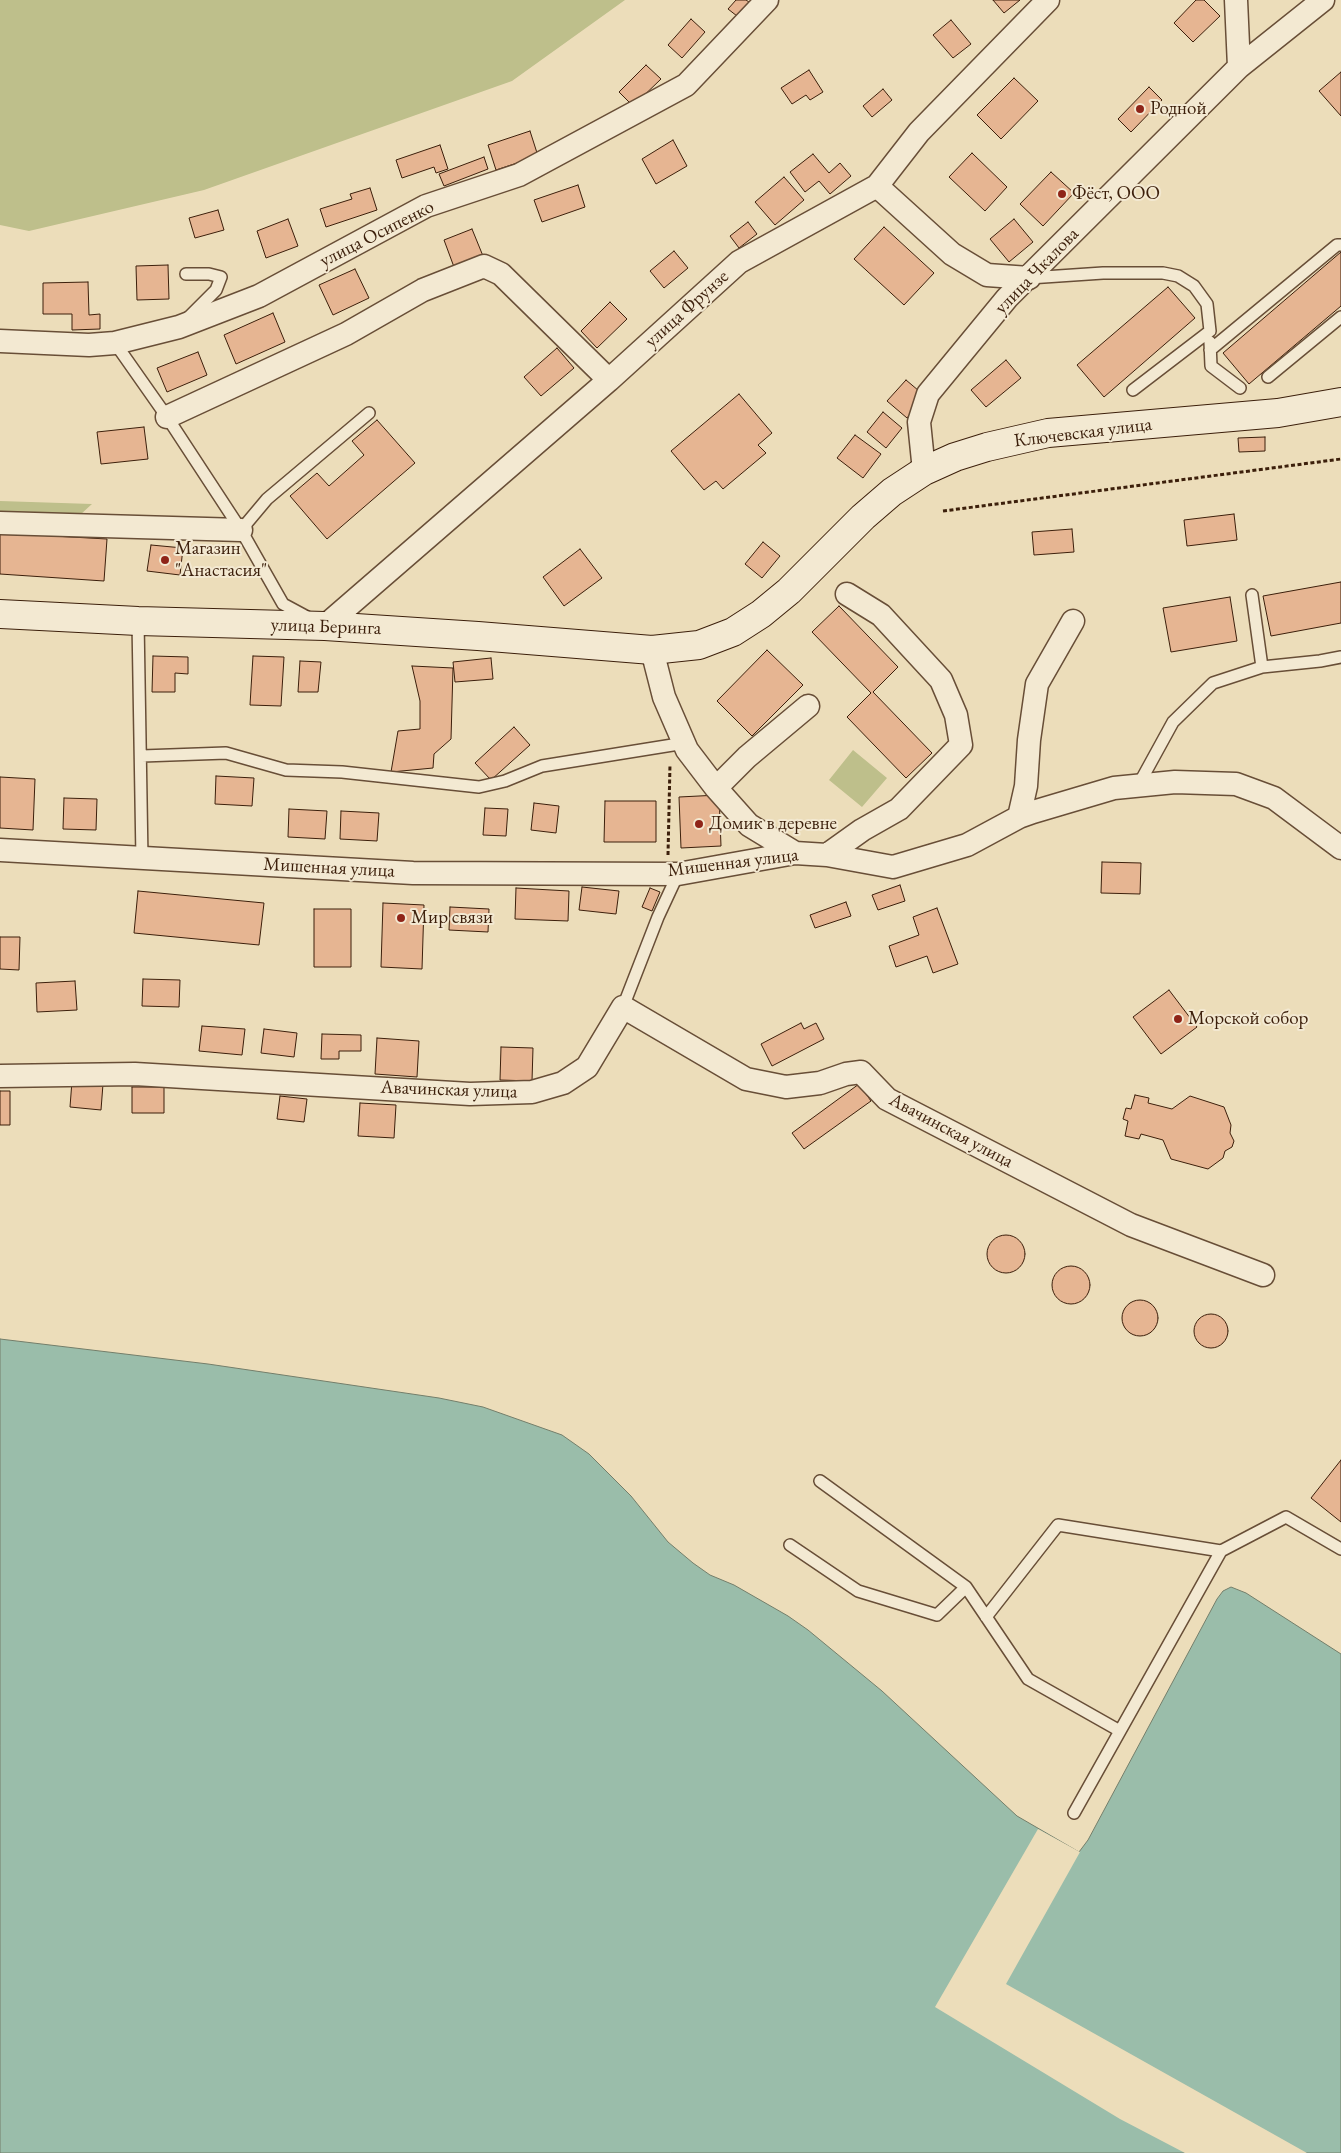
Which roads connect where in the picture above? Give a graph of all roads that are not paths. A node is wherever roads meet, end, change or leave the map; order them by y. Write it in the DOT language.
graph roads {
  1 [pos="767,0"];
  2 [pos="1048,0"];
  3 [pos="1236,0"];
  4 [pos="1323,0"];
  5 [pos="1239,67"];
  6 [pos="877,186"];
  7 [pos="1341,245"];
  8 [pos="186,274"];
  9 [pos="1029,278"];
  10 [pos="1341,317"];
  11 [pos="179,327"];
  12 [pos="1210,331"];
  13 [pos="0,341"];
  14 [pos="115,342"];
  15 [pos="1210,350"];
  16 [pos="1268,377"];
  17 [pos="609,380"];
  18 [pos="1240,388"];
  19 [pos="1133,390"];
  20 [pos="1341,402"];
  21 [pos="369,413"];
  22 [pos="167,417"];
  23 [pos="924,471"];
  24 [pos="0,523"];
  25 [pos="241,530"];
  26 [pos="847,594"];
  27 [pos="1252,595"];
  28 [pos="0,614"];
  29 [pos="138,621"];
  30 [pos="1073,621"];
  31 [pos="325,626"];
  32 [pos="652,650"];
  33 [pos="1341,657"];
  34 [pos="1262,667"];
  35 [pos="808,706"];
  36 [pos="685,744"];
  37 [pos="142,756"];
  38 [pos="1139,784"];
  39 [pos="716,788"];
  40 [pos="1019,817"];
  41 [pos="1341,848"];
  42 [pos="0,850"];
  43 [pos="795,853"];
  44 [pos="827,855"];
  45 [pos="142,859"];
  46 [pos="673,873"];
  47 [pos="623,1006"];
  48 [pos="0,1076"];
  49 [pos="1263,1274"];
  50 [pos="820,1481"];
  51 [pos="790,1545"];
  52 [pos="1341,1549"];
  53 [pos="1220,1552"];
  54 [pos="966,1587"];
  55 [pos="986,1617"];
  56 [pos="1120,1732"];
  57 [pos="1074,1813"];
  1 -- 11 [label="street, улица Осипенко"];
  2 -- 6 [label="street, улица Фрунзе"];
  3 -- 5 [label="street"];
  4 -- 5 [label="street, улица Чкалова"];
  5 -- 9 [label="street, улица Чкалова"];
  6 -- 9 [label="street"];
  6 -- 17 [label="street, улица Фрунзе"];
  7 -- 15 [label="lane"];
  8 -- 11 [label="lane"];
  9 -- 12 [label="lane"];
  9 -- 23 [label="street, улица Чкалова"];
  10 -- 16 [label="lane"];
  11 -- 14 [label="street, улица Осипенко"];
  12 -- 15 [label="lane"];
  12 -- 19 [label="lane"];
  13 -- 14 [label="street, улица Осипенко"];
  14 -- 22 [label="lane"];
  15 -- 18 [label="lane"];
  17 -- 22 [label="street"];
  17 -- 31 [label="street, улица Фрунзе"];
  20 -- 23 [label="main road, Ключевская улица"];
  21 -- 25 [label="lane"];
  22 -- 25 [label="lane"];
  23 -- 32 [label="main road, Ключевская улица"];
  24 -- 25 [label="street"];
  25 -- 31 [label="lane"];
  26 -- 44 [label="street"];
  27 -- 34 [label="lane"];
  28 -- 29 [label="main road, улица Беринга"];
  29 -- 31 [label="main road, улица Беринга"];
  29 -- 37 [label="lane"];
  30 -- 40 [label="street"];
  31 -- 32 [label="main road, улица Беринга"];
  32 -- 36 [label="street"];
  33 -- 34 [label="lane"];
  34 -- 38 [label="lane"];
  35 -- 39 [label="street"];
  36 -- 37 [label="lane"];
  36 -- 39 [label="street"];
  37 -- 45 [label="lane"];
  38 -- 40 [label="street, Мишенная улица"];
  38 -- 41 [label="street, Мишенная улица"];
  39 -- 43 [label="street"];
  40 -- 44 [label="street, Мишенная улица"];
  42 -- 45 [label="street, Мишенная улица"];
  43 -- 44 [label="street, Мишенная улица"];
  43 -- 46 [label="street, Мишенная улица"];
  45 -- 46 [label="street, Мишенная улица"];
  46 -- 47 [label="lane"];
  47 -- 48 [label="street, Авачинская улица"];
  47 -- 49 [label="street, Авачинская улица"];
  50 -- 54 [label="lane"];
  51 -- 54 [label="lane"];
  52 -- 53 [label="lane"];
  53 -- 55 [label="lane"];
  53 -- 56 [label="lane"];
  54 -- 55 [label="lane"];
  55 -- 56 [label="lane"];
  56 -- 57 [label="lane"];
}
